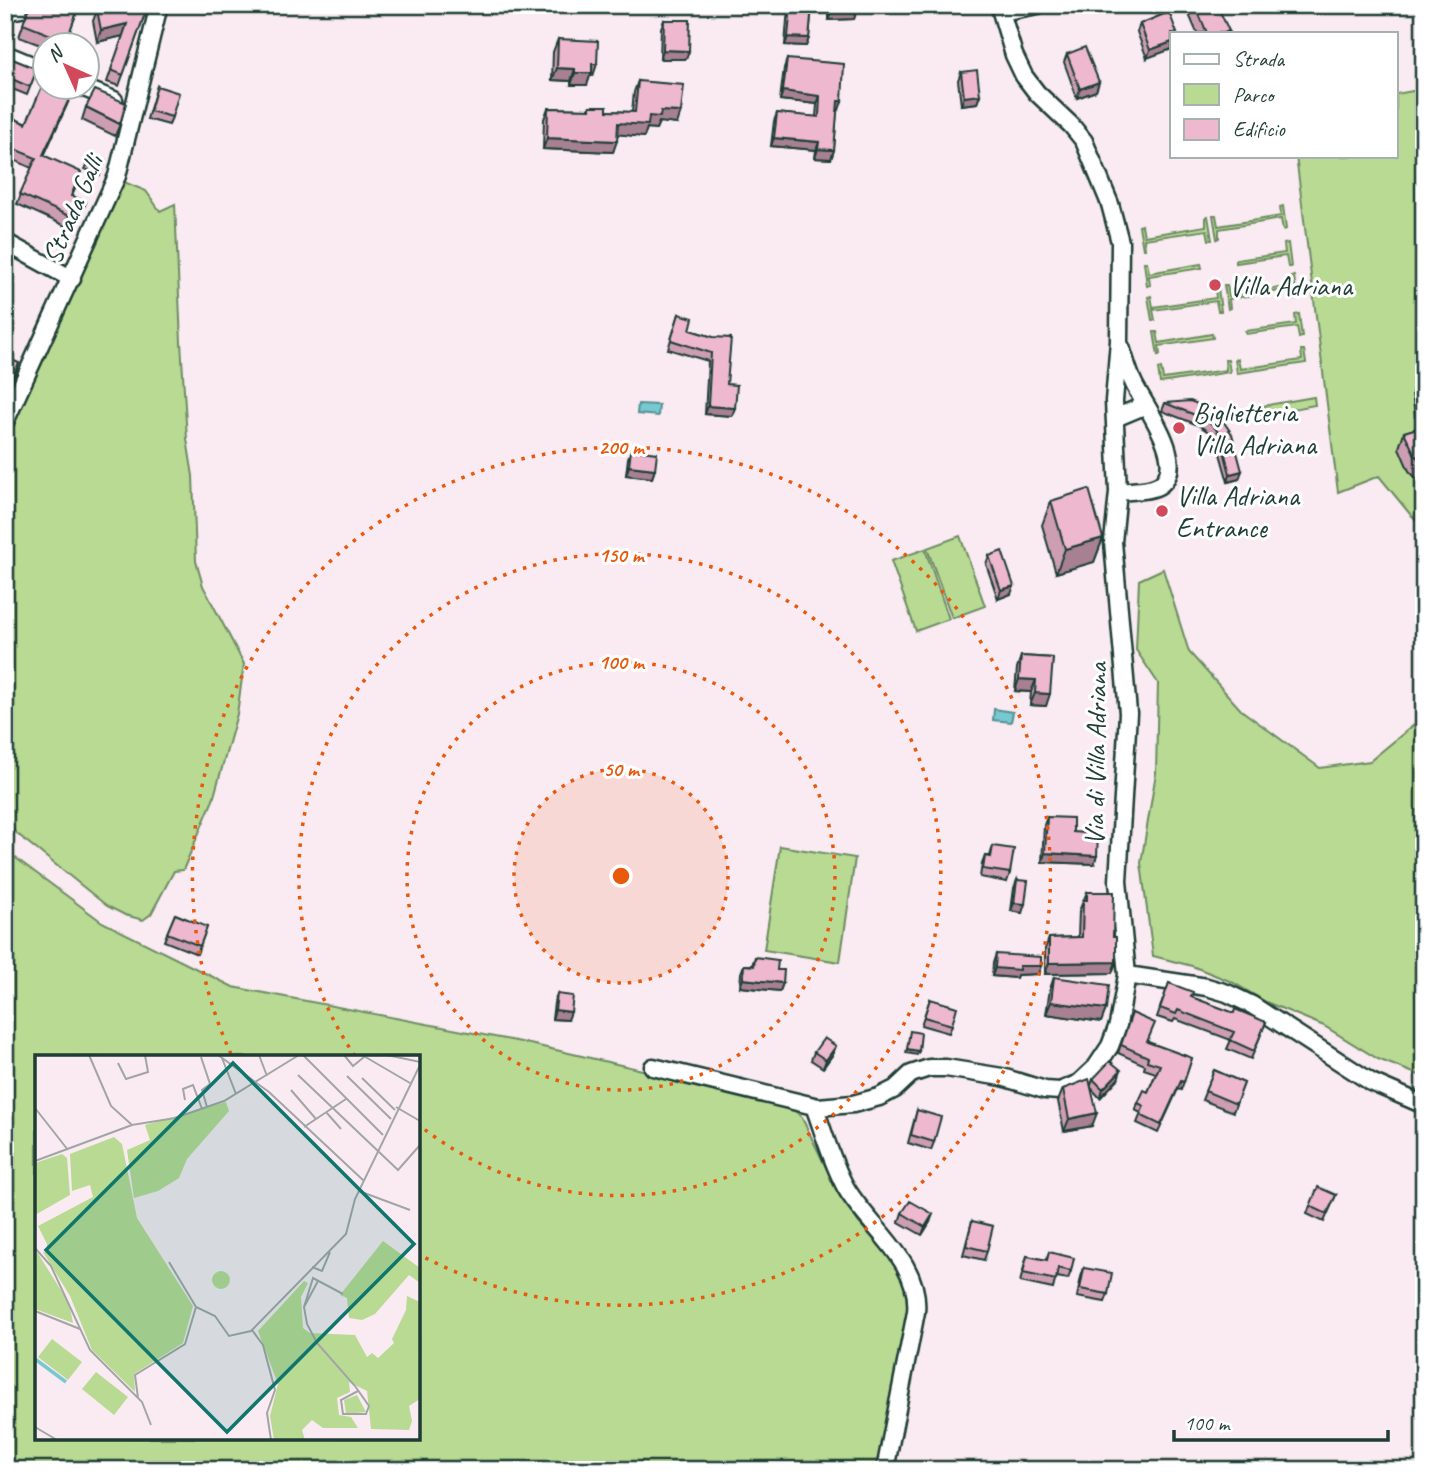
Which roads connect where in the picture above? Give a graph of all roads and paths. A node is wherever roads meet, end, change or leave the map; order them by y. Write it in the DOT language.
graph roads {
  1 [pos="43,5"];
  2 [pos="159,5"];
  3 [pos="1038,5"];
  4 [pos="1000,9"];
  5 [pos="5,12"];
  6 [pos="5,54"];
  7 [pos="32,65"];
  8 [pos="102,96"];
  9 [pos="134,109"];
  10 [pos="5,242"];
  11 [pos="72,279"];
  12 [pos="1119,341"];
  13 [pos="1146,405"];
  14 [pos="1115,418"];
  15 [pos="5,422"];
  16 [pos="1118,492"];
  17 [pos="1127,975"];
  18 [pos="653,1067"];
  19 [pos="1424,1105"];
  20 [pos="814,1106"];
  21 [pos="885,1470"];
  1 -- 5 [label="street"];
  2 -- 9 [label="street, Strada Galli"];
  3 -- 4 [label="street"];
  4 -- 12 [label="street, Via di Villa Adriana"];
  6 -- 7 [label="street"];
  8 -- 9 [label="street"];
  9 -- 11 [label="street, Strada Galli"];
  10 -- 11 [label="street"];
  11 -- 15 [label="street, Strada Galli"];
  12 -- 13 [label="street, Via di Villa Adriana"];
  12 -- 14 [label="street, Via di Villa Adriana"];
  13 -- 14 [label="street"];
  13 -- 16 [label="street, Via di Villa Adriana"];
  14 -- 16 [label="street, Via di Villa Adriana"];
  16 -- 17 [label="street, Via di Villa Adriana"];
  17 -- 19 [label="street"];
  17 -- 20 [label="street, Via di Villa Adriana"];
  18 -- 20 [label="street, Via di Villa Adriana"];
  20 -- 21 [label="street"];
}
